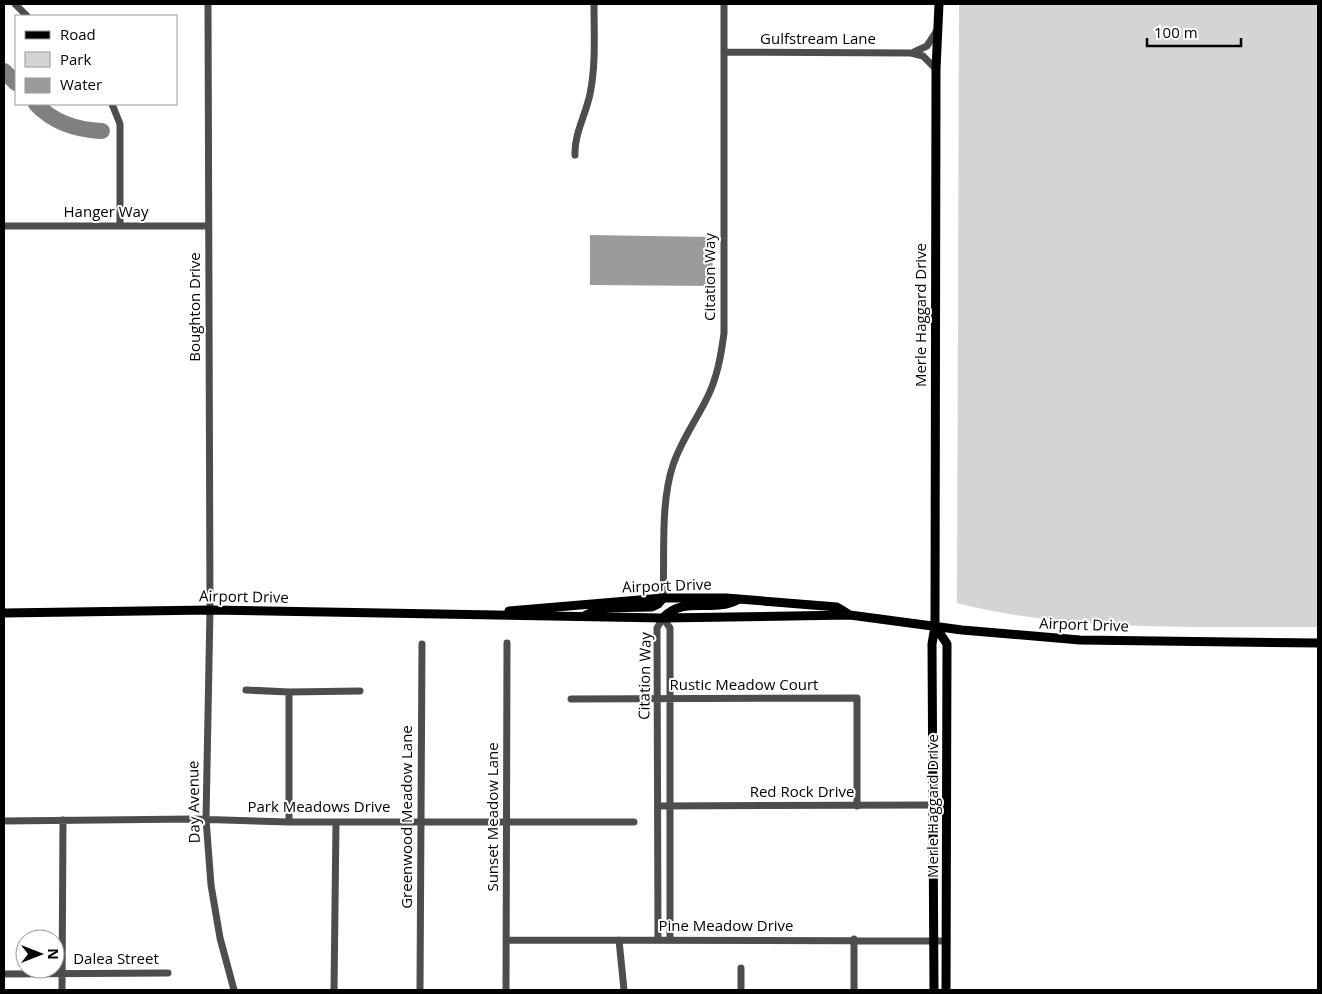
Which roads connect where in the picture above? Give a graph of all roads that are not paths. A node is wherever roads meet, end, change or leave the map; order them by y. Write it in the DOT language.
graph roads {
  1 [pos="15,4"];
  2 [pos="208,4"];
  3 [pos="594,4"];
  4 [pos="724,4"];
  5 [pos="939,4"];
  6 [pos="26,15"];
  7 [pos="937,27"];
  8 [pos="724,52"];
  9 [pos="911,53"];
  10 [pos="936,69"];
  11 [pos="112,105"];
  12 [pos="575,155"];
  13 [pos="4,226"];
  14 [pos="120,226"];
  15 [pos="208,226"];
  16 [pos="663,598"];
  17 [pos="739,598"];
  18 [pos="210,610"];
  19 [pos="4,613"];
  20 [pos="483,615"];
  21 [pos="850,615"];
  22 [pos="583,616"];
  23 [pos="663,618"];
  24 [pos="934,626"];
  25 [pos="507,643"];
  26 [pos="1318,643"];
  27 [pos="422,644"];
  28 [pos="246,690"];
  29 [pos="360,691"];
  30 [pos="289,692"];
  31 [pos="571,699"];
  32 [pos="658,699"];
  33 [pos="670,699"];
  34 [pos="934,805"];
  35 [pos="658,806"];
  36 [pos="670,806"];
  37 [pos="857,806"];
  38 [pos="206,819"];
  39 [pos="63,820"];
  40 [pos="4,821"];
  41 [pos="289,822"];
  42 [pos="336,822"];
  43 [pos="421,822"];
  44 [pos="634,822"];
  45 [pos="506,823"];
  46 [pos="62,929"];
  47 [pos="854,939"];
  48 [pos="506,940"];
  49 [pos="619,940"];
  50 [pos="658,940"];
  51 [pos="670,940"];
  52 [pos="934,941"];
  53 [pos="946,941"];
  54 [pos="741,968"];
  55 [pos="168,973"];
  56 [pos="65,974"];
  57 [pos="234,990"];
  58 [pos="334,990"];
  59 [pos="420,990"];
  60 [pos="506,990"];
  61 [pos="624,990"];
  62 [pos="741,990"];
  63 [pos="854,990"];
  64 [pos="934,990"];
  65 [pos="946,990"];
  1 -- 6 [label="street"];
  2 -- 15 [label="street, Boughton Drive"];
  3 -- 12 [label="street"];
  4 -- 8 [label="street, Citation Way"];
  5 -- 7 [label="main road, Merle Haggard Drive"];
  7 -- 9 [label="street"];
  7 -- 10 [label="main road, Merle Haggard Drive"];
  8 -- 9 [label="street, Gulfstream Lane"];
  8 -- 16 [label="street, Citation Way"];
  9 -- 10 [label="street, Gulfstream Lane"];
  10 -- 24 [label="main road, Merle Haggard Drive"];
  11 -- 14 [label="street"];
  13 -- 14 [label="street, Hanger Way"];
  14 -- 15 [label="street, Hanger Way"];
  15 -- 18 [label="street, Boughton Drive"];
  16 -- 17 [label="main road, Airport Drive"];
  16 -- 20 [label="main road, Airport Drive"];
  16 -- 22 [label="main road"];
  17 -- 21 [label="main road, Airport Drive"];
  17 -- 23 [label="main road"];
  18 -- 19 [label="main road, Airport Drive"];
  18 -- 20 [label="main road, Airport Drive"];
  18 -- 38 [label="street, Day Avenue"];
  20 -- 22 [label="main road, Airport Drive"];
  21 -- 23 [label="main road, Airport Drive"];
  21 -- 24 [label="main road, Airport Drive"];
  22 -- 23 [label="main road, Airport Drive"];
  23 -- 32 [label="street, Citation Way"];
  23 -- 33 [label="street, Citation Way"];
  24 -- 26 [label="main road, Airport Drive"];
  24 -- 34 [label="main road, Merle Haggard Drive"];
  24 -- 53 [label="main road, Merle Haggard Drive"];
  25 -- 45 [label="street, Sunset Meadow Lane"];
  27 -- 43 [label="street, Greenwood Meadow Lane"];
  28 -- 30 [label="street"];
  29 -- 30 [label="street"];
  30 -- 41 [label="street"];
  31 -- 32 [label="street, Rustic Meadow Court"];
  32 -- 33 [label="street, Rustic Meadow Court"];
  32 -- 35 [label="street, Citation Way"];
  33 -- 36 [label="street, Citation Way"];
  33 -- 37 [label="street, Rustic Meadow Court"];
  34 -- 37 [label="street, Red Rock Drive"];
  34 -- 52 [label="main road, Merle Haggard Drive"];
  35 -- 36 [label="street, Red Rock Drive"];
  35 -- 50 [label="street, Citation Way"];
  36 -- 37 [label="street, Red Rock Drive"];
  36 -- 51 [label="street, Citation Way"];
  38 -- 39 [label="street, Park Meadows Drive"];
  38 -- 41 [label="street, Park Meadows Drive"];
  38 -- 57 [label="street, Day Avenue"];
  39 -- 40 [label="street, Park Meadows Drive"];
  39 -- 46 [label="street"];
  41 -- 42 [label="street, Park Meadows Drive"];
  42 -- 43 [label="street, Park Meadows Drive"];
  42 -- 58 [label="street"];
  43 -- 45 [label="street, Park Meadows Drive"];
  43 -- 59 [label="street, Greenwood Meadow Lane"];
  44 -- 45 [label="street, Park Meadows Drive"];
  45 -- 48 [label="street, Sunset Meadow Lane"];
  47 -- 51 [label="street, Pine Meadow Drive"];
  47 -- 52 [label="street, Pine Meadow Drive"];
  47 -- 63 [label="street"];
  48 -- 49 [label="street, Pine Meadow Drive"];
  48 -- 60 [label="street, Sunset Meadow Lane"];
  49 -- 50 [label="street, Pine Meadow Drive"];
  49 -- 61 [label="street"];
  50 -- 51 [label="street, Pine Meadow Drive"];
  52 -- 53 [label="street, Pine Meadow Drive"];
  52 -- 64 [label="main road, Merle Haggard Drive"];
  53 -- 65 [label="main road, Merle Haggard Drive"];
  54 -- 62 [label="street"];
  55 -- 56 [label="street, Dalea Street"];
}
